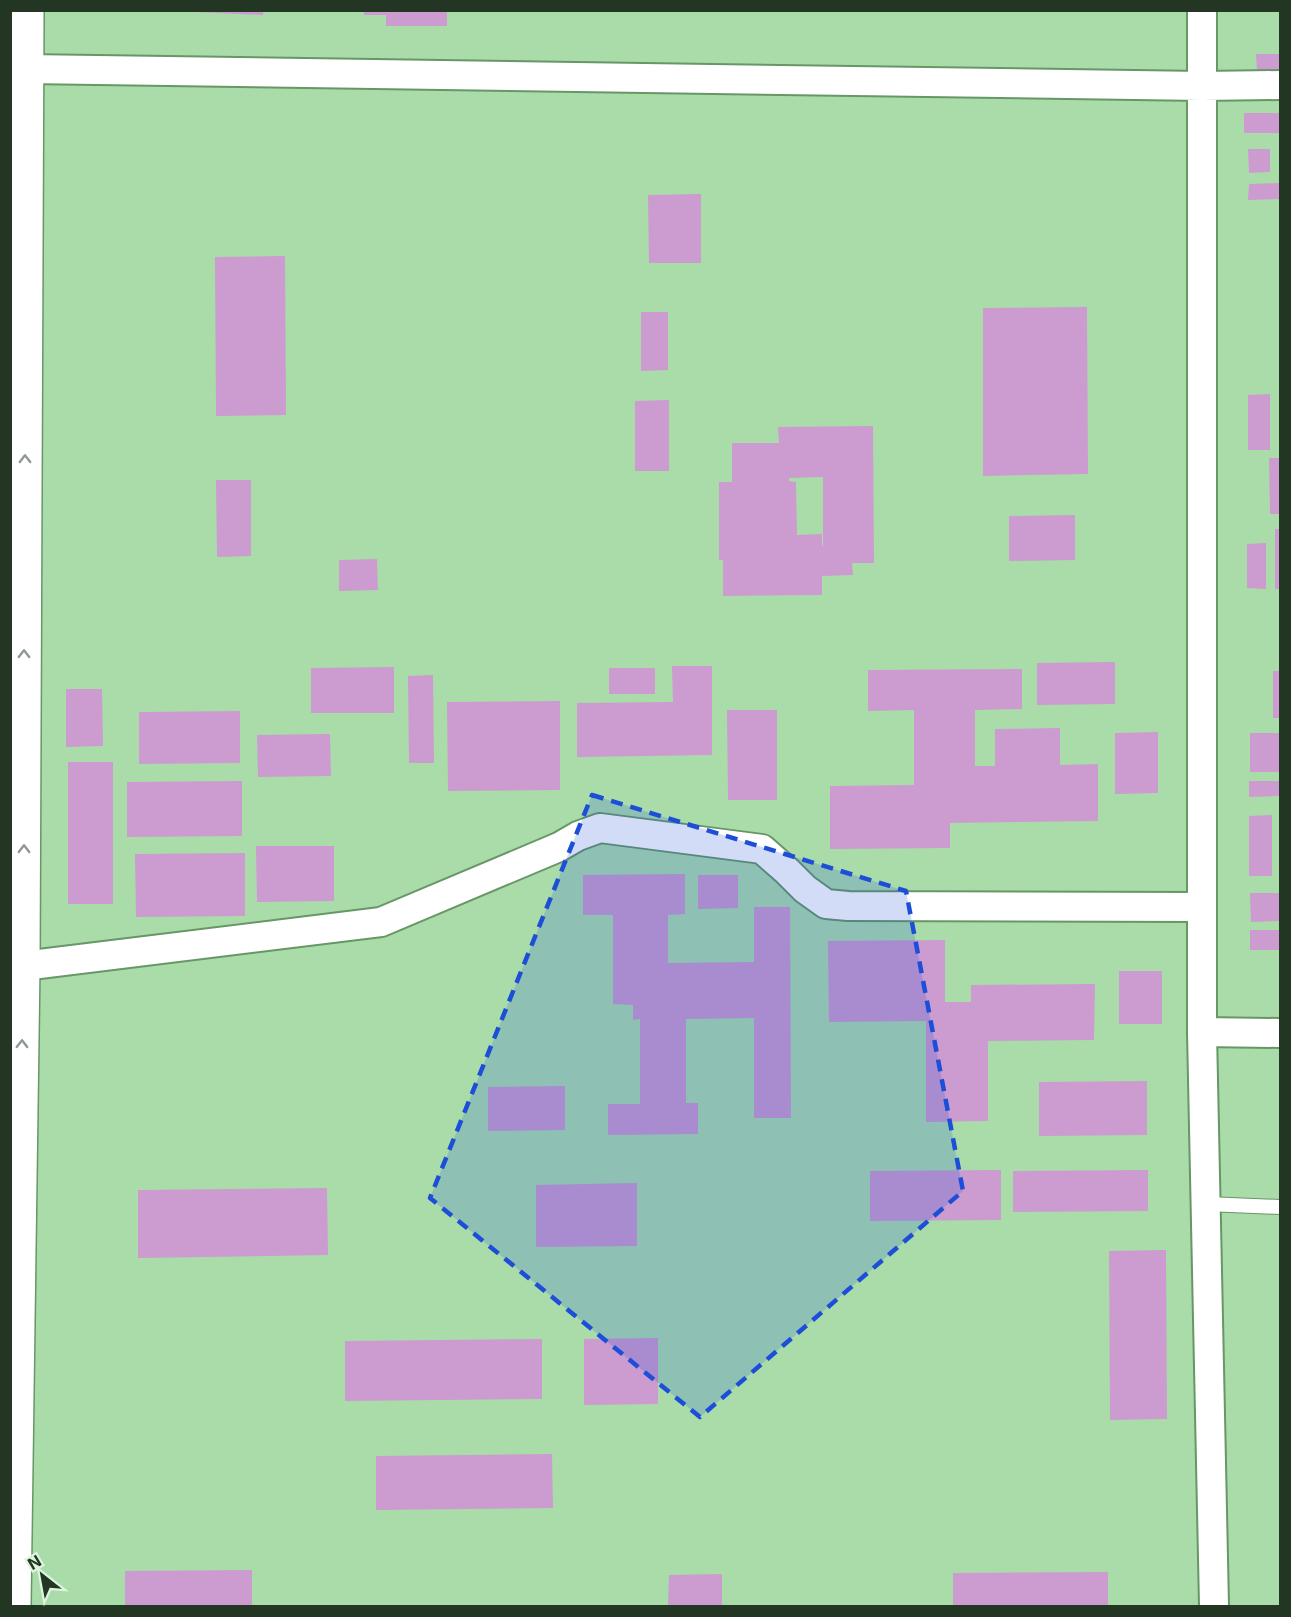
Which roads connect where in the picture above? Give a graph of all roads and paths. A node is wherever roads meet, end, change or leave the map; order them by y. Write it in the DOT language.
graph roads {
  1 [pos="27,10"];
  2 [pos="1202,10"];
  3 [pos="26,69"];
  4 [pos="1281,85"];
  5 [pos="1202,86"];
  6 [pos="1202,907"];
  7 [pos="23,966"];
  8 [pos="1202,1032"];
  9 [pos="1281,1033"];
  10 [pos="1206,1204"];
  11 [pos="1281,1207"];
  12 [pos="14,1606"];
  13 [pos="1214,1606"];
  1 -- 3 [label="main road"];
  2 -- 5 [label="street"];
  3 -- 5 [label="street"];
  7 -- 3 [label="main road, one-way"];
  4 -- 5 [label="street"];
  5 -- 6 [label="street"];
  6 -- 7 [label="street"];
  6 -- 8 [label="street"];
  12 -- 7 [label="main road, one-way"];
  8 -- 9 [label="street"];
  8 -- 10 [label="street"];
  10 -- 11 [label="lane"];
  10 -- 13 [label="street"];
}
